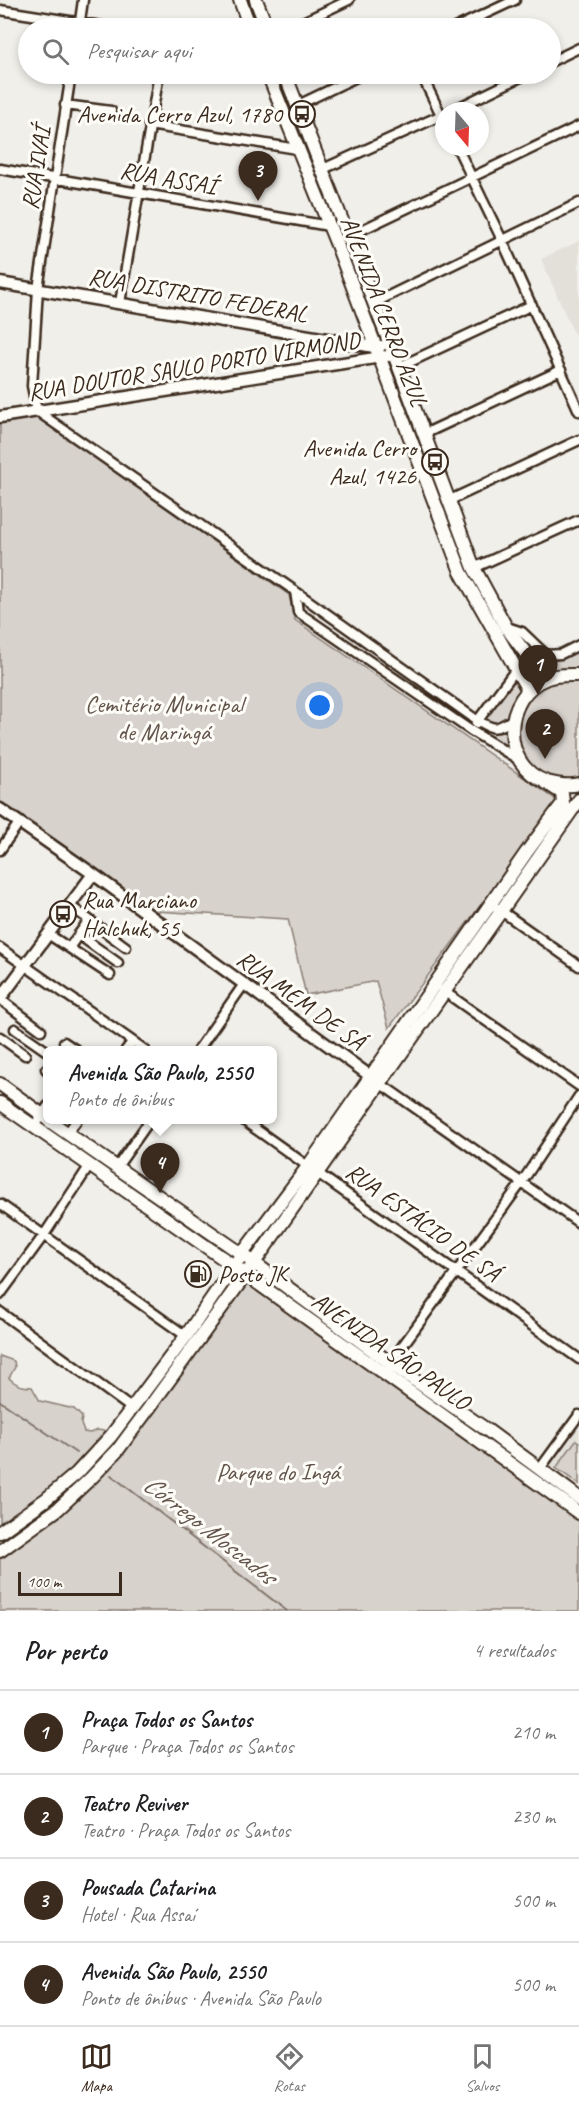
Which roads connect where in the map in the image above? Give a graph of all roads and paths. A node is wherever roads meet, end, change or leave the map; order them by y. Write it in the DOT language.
graph roads {
  1 [pos="83,0"];
  2 [pos="240,0"];
  3 [pos="256,0"];
  4 [pos="349,0"];
  5 [pos="515,0"];
  6 [pos="0,9"];
  7 [pos="42,18"];
  8 [pos="80,18"];
  9 [pos="246,18"];
  10 [pos="263,18"];
  11 [pos="311,18"];
  12 [pos="476,18"];
  13 [pos="579,48"];
  14 [pos="561,57"];
  15 [pos="69,84"];
  16 [pos="157,84"];
  17 [pos="272,84"];
  18 [pos="289,84"];
  19 [pos="342,84"];
  20 [pos="426,84"];
  21 [pos="506,84"];
  22 [pos="276,94"];
  23 [pos="435,102"];
  24 [pos="469,102"];
  25 [pos="65,105"];
  26 [pos="298,105"];
  27 [pos="111,111"];
  28 [pos="435,121"];
  29 [pos="149,125"];
  30 [pos="579,126"];
  31 [pos="297,149"];
  32 [pos="461,156"];
  33 [pos="0,169"];
  34 [pos="321,171"];
  35 [pos="54,178"];
  36 [pos="472,178"];
  37 [pos="138,192"];
  38 [pos="579,203"];
  39 [pos="329,226"];
  40 [pos="347,237"];
  41 [pos="502,240"];
  42 [pos="337,245"];
  43 [pos="359,266"];
  44 [pos="0,283"];
  45 [pos="38,289"];
  46 [pos="120,303"];
  47 [pos="374,303"];
  48 [pos="532,304"];
  49 [pos="376,352"];
  50 [pos="394,355"];
  51 [pos="561,370"];
  52 [pos="37,411"];
  53 [pos="579,411"];
  54 [pos="0,417"];
  55 [pos="424,434"];
  56 [pos="579,440"];
  57 [pos="448,501"];
  58 [pos="579,520"];
  59 [pos="474,568"];
  60 [pos="295,591"];
  61 [pos="483,598"];
  62 [pos="506,627"];
  63 [pos="579,645"];
  64 [pos="517,668"];
  65 [pos="579,675"];
  66 [pos="549,677"];
  67 [pos="528,690"];
  68 [pos="512,720"];
  69 [pos="478,721"];
  70 [pos="470,730"];
  71 [pos="521,761"];
  72 [pos="542,780"];
  73 [pos="579,784"];
  74 [pos="579,800"];
  75 [pos="0,809"];
  76 [pos="19,823"];
  77 [pos="0,850"];
  78 [pos="93,874"];
  79 [pos="69,905"];
  80 [pos="495,907"];
  81 [pos="89,920"];
  82 [pos="48,934"];
  83 [pos="79,935"];
  84 [pos="126,947"];
  85 [pos="0,948"];
  86 [pos="69,948"];
  87 [pos="118,963"];
  88 [pos="24,965"];
  89 [pos="579,966"];
  90 [pos="110,975"];
  91 [pos="244,984"];
  92 [pos="440,988"];
  93 [pos="2,1001"];
  94 [pos="24,1017"];
  95 [pos="15,1029"];
  96 [pos="41,1030"];
  97 [pos="3,1039"];
  98 [pos="64,1042"];
  99 [pos="132,1042"];
  100 [pos="70,1046"];
  101 [pos="129,1046"];
  102 [pos="138,1046"];
  103 [pos="201,1046"];
  104 [pos="43,1049"];
  105 [pos="25,1055"];
  106 [pos="376,1080"];
  107 [pos="0,1084"];
  108 [pos="579,1086"];
  109 [pos="579,1096"];
  110 [pos="0,1102"];
  111 [pos="43,1113"];
  112 [pos="43,1118"];
  113 [pos="58,1124"];
  114 [pos="74,1124"];
  115 [pos="147,1124"];
  116 [pos="250,1124"];
  117 [pos="33,1126"];
  118 [pos="68,1132"];
  119 [pos="90,1165"];
  120 [pos="117,1167"];
  121 [pos="314,1168"];
  122 [pos="522,1182"];
  123 [pos="0,1204"];
  124 [pos="579,1223"];
  125 [pos="44,1235"];
  126 [pos="242,1254"];
  127 [pos="254,1263"];
  128 [pos="234,1266"];
  129 [pos="458,1271"];
  130 [pos="246,1274"];
  131 [pos="0,1295"];
  132 [pos="0,1312"];
  133 [pos="186,1336"];
  134 [pos="579,1359"];
  135 [pos="390,1364"];
  136 [pos="431,1406"];
  137 [pos="131,1408"];
  138 [pos="460,1411"];
  139 [pos="579,1415"];
  140 [pos="457,1424"];
  141 [pos="487,1430"];
  142 [pos="539,1470"];
  143 [pos="579,1498"];
  144 [pos="579,1513"];
  145 [pos="0,1532"];
  146 [pos="0,1551"];
  1 -- 8 [label="street"];
  2 -- 9 [label="main road"];
  3 -- 10 [label="main road"];
  4 -- 11 [label="street"];
  5 -- 12 [label="street"];
  6 -- 7 [label="street"];
  13 -- 14 [label="street"];
  15 -- 25 [label="street, RUA IVAÍ"];
  16 -- 29 [label="street"];
  17 -- 22 [label="main road, AVENIDA CERRO AZUL"];
  18 -- 26 [label="main road, AVENIDA CERRO AZUL"];
  19 -- 26 [label="street"];
  20 -- 23 [label="street"];
  21 -- 24 [label="street"];
  22 -- 26 [label="main road"];
  22 -- 31 [label="main road, AVENIDA CERRO AZUL"];
  25 -- 27 [label="street"];
  25 -- 35 [label="street, RUA IVAÍ"];
  26 -- 34 [label="main road, AVENIDA CERRO AZUL"];
  28 -- 34 [label="street"];
  29 -- 31 [label="street"];
  29 -- 37 [label="street"];
  30 -- 36 [label="street"];
  31 -- 39 [label="main road, AVENIDA CERRO AZUL"];
  32 -- 36 [label="street"];
  33 -- 35 [label="street, RUA ASSAÍ"];
  34 -- 40 [label="main road, AVENIDA CERRO AZUL"];
  35 -- 37 [label="street, RUA ASSAÍ"];
  35 -- 45 [label="street, RUA IVAÍ"];
  36 -- 40 [label="street"];
  36 -- 41 [label="street"];
  37 -- 39 [label="street, RUA ASSAÍ"];
  37 -- 46 [label="street"];
  38 -- 41 [label="street"];
  39 -- 42 [label="main road, AVENIDA CERRO AZUL"];
  40 -- 43 [label="main road, AVENIDA CERRO AZUL"];
  41 -- 47 [label="street"];
  41 -- 48 [label="street"];
  42 -- 43 [label="main road"];
  42 -- 49 [label="main road, AVENIDA CERRO AZUL"];
  43 -- 47 [label="main road, AVENIDA CERRO AZUL"];
  44 -- 45 [label="street, RUA DISTRITO FEDERAL"];
  45 -- 46 [label="street, RUA DISTRITO FEDERAL"];
  45 -- 52 [label="street, RUA IVAÍ"];
  46 -- 49 [label="street, RUA DISTRITO FEDERAL"];
  47 -- 50 [label="main road, AVENIDA CERRO AZUL"];
  48 -- 50 [label="street"];
  48 -- 51 [label="street"];
  49 -- 50 [label="street, RUA DOUTOR SAULO PORTO VIRMOND"];
  49 -- 52 [label="street, RUA DOUTOR SAULO PORTO VIRMOND"];
  49 -- 61 [label="main road, AVENIDA CERRO AZUL"];
  50 -- 55 [label="main road, AVENIDA CERRO AZUL"];
  51 -- 53 [label="street"];
  51 -- 55 [label="street"];
  52 -- 54 [label="street, RUA DOUTOR SAULO PORTO VIRMOND"];
  52 -- 60 [label="street"];
  55 -- 57 [label="main road, AVENIDA CERRO AZUL"];
  56 -- 57 [label="street"];
  57 -- 59 [label="main road, AVENIDA CERRO AZUL"];
  58 -- 59 [label="street"];
  59 -- 61 [label="main road, AVENIDA CERRO AZUL"];
  60 -- 69 [label="street"];
  60 -- 70 [label="street"];
  61 -- 62 [label="main road, AVENIDA CERRO AZUL"];
  61 -- 64 [label="main road, AVENIDA CERRO AZUL"];
  62 -- 63 [label="street"];
  62 -- 66 [label="main road, AVENIDA CERRO AZUL"];
  64 -- 67 [label="main road, AVENIDA CERRO AZUL"];
  64 -- 69 [label="street"];
  65 -- 66 [label="main road"];
  66 -- 67 [label="main road"];
  67 -- 68 [label="main road"];
  68 -- 69 [label="street"];
  68 -- 71 [label="main road"];
  69 -- 70 [label="street"];
  70 -- 71 [label="street"];
  71 -- 72 [label="main road"];
  72 -- 73 [label="main road"];
  72 -- 80 [label="main road"];
  74 -- 80 [label="main road"];
  75 -- 76 [label="street, RUA MEM DE SÁ"];
  76 -- 77 [label="street"];
  76 -- 78 [label="street, RUA MEM DE SÁ"];
  78 -- 79 [label="street"];
  78 -- 91 [label="street, RUA MEM DE SÁ"];
  79 -- 81 [label="street"];
  79 -- 82 [label="street"];
  80 -- 89 [label="street"];
  80 -- 92 [label="main road"];
  81 -- 83 [label="street"];
  81 -- 84 [label="street"];
  82 -- 86 [label="street"];
  82 -- 88 [label="street"];
  83 -- 86 [label="street"];
  83 -- 87 [label="street"];
  85 -- 88 [label="street"];
  86 -- 90 [label="street"];
  88 -- 93 [label="street"];
  88 -- 99 [label="street"];
  91 -- 103 [label="street"];
  91 -- 106 [label="street, RUA MEM DE SÁ"];
  92 -- 106 [label="main road"];
  92 -- 108 [label="street"];
  93 -- 94 [label="street"];
  94 -- 95 [label="street"];
  94 -- 96 [label="street"];
  95 -- 97 [label="street"];
  95 -- 104 [label="street"];
  97 -- 105 [label="street"];
  98 -- 100 [label="street"];
  99 -- 101 [label="street"];
  99 -- 102 [label="street"];
  106 -- 121 [label="main road"];
  106 -- 122 [label="street, RUA MEM DE SÁ"];
  107 -- 111 [label="main road, AVENIDA SÃO PAULO"];
  109 -- 122 [label="street"];
  110 -- 117 [label="main road, AVENIDA SÃO PAULO"];
  112 -- 117 [label="street"];
  113 -- 118 [label="main road, AVENIDA SÃO PAULO"];
  114 -- 118 [label="street"];
  115 -- 120 [label="street"];
  116 -- 121 [label="street, RUA ESTÁCIO DE SÁ"];
  117 -- 119 [label="main road, AVENIDA SÃO PAULO"];
  118 -- 120 [label="main road, AVENIDA SÃO PAULO"];
  119 -- 125 [label="street"];
  119 -- 128 [label="main road, AVENIDA SÃO PAULO"];
  120 -- 126 [label="main road, AVENIDA SÃO PAULO"];
  121 -- 126 [label="main road"];
  121 -- 127 [label="main road"];
  121 -- 129 [label="street, RUA ESTÁCIO DE SÁ"];
  122 -- 124 [label="street, RUA MEM DE SÁ"];
  122 -- 129 [label="street"];
  123 -- 125 [label="street"];
  125 -- 131 [label="street"];
  125 -- 133 [label="street"];
  126 -- 127 [label="main road, AVENIDA SÃO PAULO"];
  126 -- 128 [label="main road"];
  127 -- 130 [label="main road"];
  127 -- 135 [label="main road, AVENIDA SÃO PAULO"];
  128 -- 130 [label="main road, AVENIDA SÃO PAULO"];
  128 -- 133 [label="main road"];
  129 -- 134 [label="street, RUA ESTÁCIO DE SÁ"];
  129 -- 135 [label="street"];
  130 -- 136 [label="main road, AVENIDA SÃO PAULO"];
  130 -- 146 [label="main road"];
  132 -- 137 [label="street"];
  133 -- 137 [label="main road"];
  135 -- 138 [label="main road, AVENIDA SÃO PAULO"];
  136 -- 138 [label="main road"];
  136 -- 140 [label="main road, AVENIDA SÃO PAULO"];
  137 -- 145 [label="main road"];
  138 -- 141 [label="main road, AVENIDA SÃO PAULO"];
  139 -- 142 [label="street"];
  140 -- 141 [label="main road"];
  140 -- 144 [label="main road, AVENIDA SÃO PAULO"];
  141 -- 142 [label="main road, AVENIDA SÃO PAULO"];
  142 -- 143 [label="main road, AVENIDA SÃO PAULO"];
}
